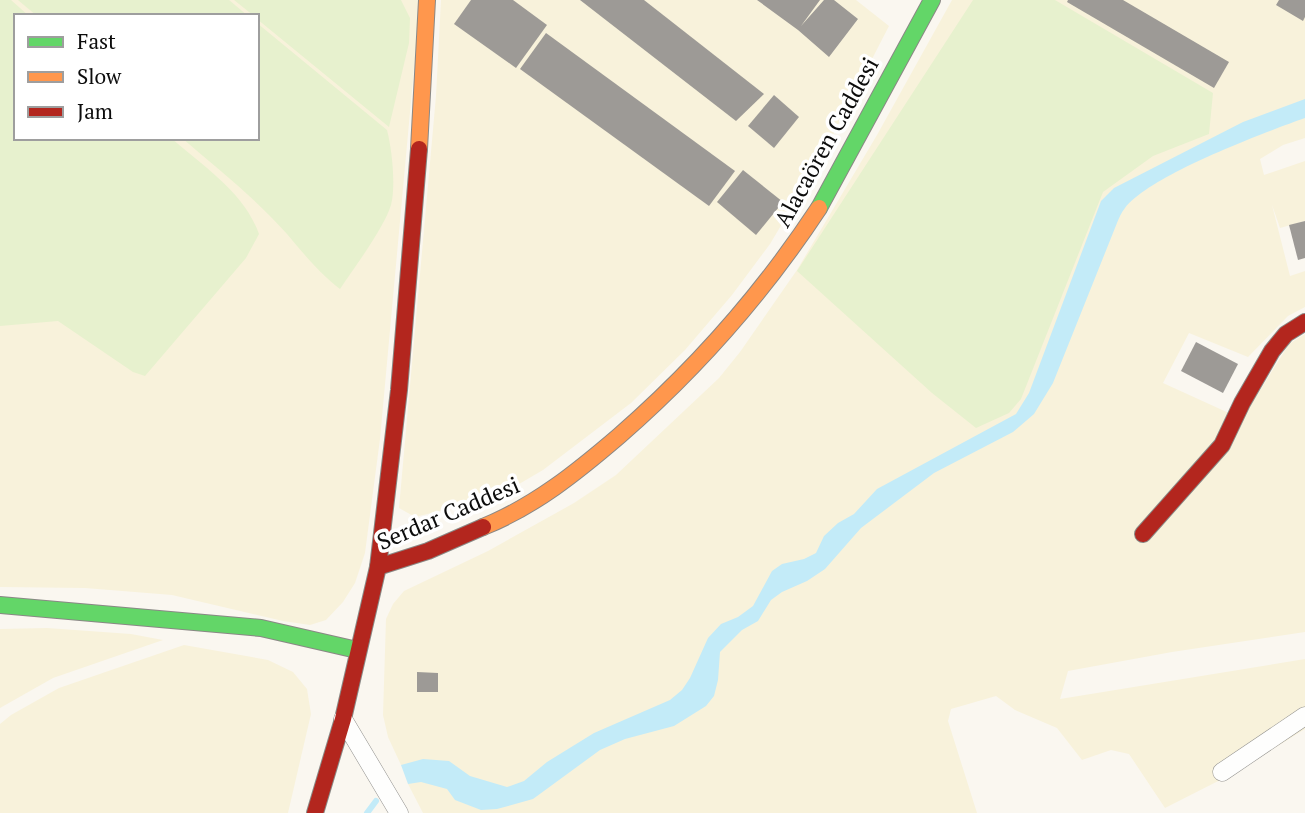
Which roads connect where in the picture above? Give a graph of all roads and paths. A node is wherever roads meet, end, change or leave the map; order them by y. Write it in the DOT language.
graph roads {
  1 [pos="427,0"];
  2 [pos="932,0"];
  3 [pos="1305,322"];
  4 [pos="724,332"];
  5 [pos="1143,534"];
  6 [pos="377,567"];
  7 [pos="0,605"];
  8 [pos="357,650"];
  9 [pos="1305,716"];
  10 [pos="342,719"];
  11 [pos="1222,772"];
  12 [pos="315,813"];
  13 [pos="399,813"];
  1 -- 6 [label="street"];
  2 -- 4 [label="street, Alacaören Caddesi"];
  3 -- 5 [label="street"];
  4 -- 6 [label="street, Serdar Caddesi"];
  6 -- 8 [label="street, Serdar Caddesi"];
  7 -- 8 [label="street"];
  8 -- 10 [label="street, Serdar Caddesi"];
  9 -- 11 [label="street"];
  10 -- 12 [label="street, Serdar Caddesi"];
  10 -- 13 [label="street"];
}
